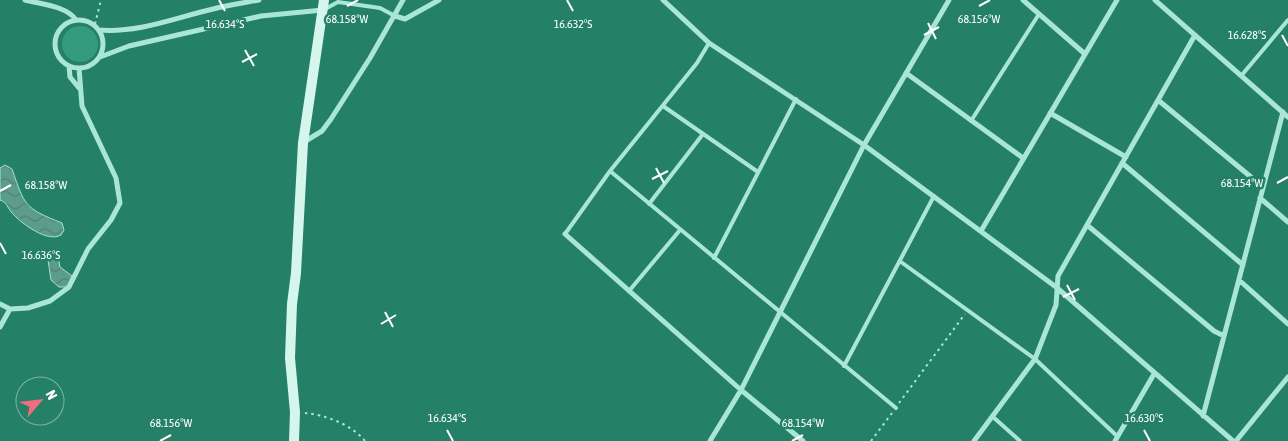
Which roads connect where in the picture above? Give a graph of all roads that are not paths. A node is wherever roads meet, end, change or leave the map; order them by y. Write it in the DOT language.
graph roads {
  1 [pos="25,0"];
  2 [pos="259,0"];
  3 [pos="402,0"];
  4 [pos="439,0"];
  5 [pos="664,0"];
  6 [pos="949,0"];
  7 [pos="1023,0"];
  8 [pos="1117,0"];
  9 [pos="1155,0"];
  10 [pos="323,5"];
  11 [pos="1039,14"];
  12 [pos="395,16"];
  13 [pos="76,20"];
  14 [pos="1288,20"];
  15 [pos="99,30"];
  16 [pos="1195,35"];
  17 [pos="709,43"];
  18 [pos="1085,54"];
  19 [pos="100,57"];
  20 [pos="69,66"];
  21 [pos="79,68"];
  22 [pos="906,73"];
  23 [pos="1241,76"];
  24 [pos="79,88"];
  25 [pos="796,99"];
  26 [pos="1158,100"];
  27 [pos="663,106"];
  28 [pos="1283,112"];
  29 [pos="1050,113"];
  30 [pos="1288,117"];
  31 [pos="972,121"];
  32 [pos="704,134"];
  33 [pos="303,142"];
  34 [pos="864,144"];
  35 [pos="1126,157"];
  36 [pos="1023,158"];
  37 [pos="1122,163"];
  38 [pos="610,171"];
  39 [pos="758,172"];
  40 [pos="1263,187"];
  41 [pos="934,196"];
  42 [pos="1260,198"];
  43 [pos="649,204"];
  44 [pos="1288,222"];
  45 [pos="1087,225"];
  46 [pos="680,230"];
  47 [pos="981,231"];
  48 [pos="565,234"];
  49 [pos="714,258"];
  50 [pos="901,262"];
  51 [pos="1243,264"];
  52 [pos="1239,280"];
  53 [pos="1056,288"];
  54 [pos="629,291"];
  55 [pos="0,304"];
  56 [pos="10,309"];
  57 [pos="780,313"];
  58 [pos="1288,324"];
  59 [pos="0,327"];
  60 [pos="1224,336"];
  61 [pos="1035,359"];
  62 [pos="844,366"];
  63 [pos="1154,374"];
  64 [pos="1288,377"];
  65 [pos="741,390"];
  66 [pos="896,408"];
  67 [pos="992,416"];
  68 [pos="1203,416"];
  69 [pos="1116,439"];
  70 [pos="294,441"];
  71 [pos="710,441"];
  72 [pos="803,441"];
  73 [pos="974,441"];
  74 [pos="1020,441"];
  75 [pos="1234,441"];
  1 -- 13 [label="street"];
  2 -- 15 [label="street"];
  3 -- 12 [label="street"];
  4 -- 12 [label="street"];
  5 -- 17 [label="street"];
  6 -- 22 [label="street"];
  7 -- 11 [label="street"];
  8 -- 18 [label="street"];
  9 -- 16 [label="street"];
  10 -- 12 [label="lane"];
  10 -- 19 [label="street"];
  10 -- 33 [label="street"];
  11 -- 18 [label="street"];
  11 -- 31 [label="lane"];
  12 -- 33 [label="street"];
  13 -- 15 [label="street"];
  13 -- 20 [label="street"];
  14 -- 23 [label="lane"];
  15 -- 19 [label="street"];
  16 -- 23 [label="street"];
  16 -- 26 [label="street"];
  17 -- 25 [label="street"];
  17 -- 27 [label="lane"];
  18 -- 29 [label="street"];
  19 -- 21 [label="street"];
  20 -- 21 [label="street"];
  20 -- 24 [label="street"];
  21 -- 24 [label="street"];
  22 -- 31 [label="street"];
  22 -- 34 [label="street"];
  23 -- 28 [label="street"];
  24 -- 56 [label="street"];
  25 -- 34 [label="street"];
  25 -- 39 [label="lane"];
  26 -- 35 [label="street"];
  26 -- 40 [label="street"];
  27 -- 32 [label="lane"];
  27 -- 38 [label="lane"];
  28 -- 30 [label="street"];
  28 -- 40 [label="street"];
  29 -- 35 [label="street"];
  29 -- 36 [label="street"];
  31 -- 36 [label="street"];
  32 -- 39 [label="lane"];
  32 -- 43 [label="lane"];
  33 -- 70 [label="street"];
  34 -- 41 [label="street"];
  34 -- 57 [label="street"];
  35 -- 37 [label="street"];
  36 -- 47 [label="street"];
  37 -- 45 [label="street"];
  37 -- 51 [label="street"];
  38 -- 43 [label="lane"];
  38 -- 48 [label="lane"];
  39 -- 49 [label="lane"];
  40 -- 42 [label="street"];
  41 -- 47 [label="street"];
  41 -- 50 [label="lane"];
  42 -- 44 [label="street"];
  42 -- 51 [label="street"];
  43 -- 46 [label="lane"];
  45 -- 53 [label="street"];
  45 -- 60 [label="street"];
  46 -- 49 [label="lane"];
  46 -- 54 [label="lane"];
  47 -- 53 [label="street"];
  48 -- 54 [label="street"];
  49 -- 57 [label="lane"];
  50 -- 61 [label="lane"];
  50 -- 62 [label="lane"];
  51 -- 52 [label="street"];
  52 -- 58 [label="street"];
  52 -- 60 [label="street"];
  53 -- 61 [label="street"];
  53 -- 63 [label="street"];
  54 -- 65 [label="street"];
  55 -- 56 [label="street"];
  56 -- 59 [label="street"];
  57 -- 62 [label="lane"];
  57 -- 65 [label="street"];
  60 -- 68 [label="street"];
  61 -- 67 [label="street"];
  61 -- 69 [label="lane"];
  62 -- 66 [label="lane"];
  63 -- 68 [label="street"];
  63 -- 69 [label="street"];
  64 -- 75 [label="street"];
  65 -- 71 [label="street"];
  65 -- 72 [label="street"];
  67 -- 73 [label="street"];
  67 -- 74 [label="lane"];
  68 -- 75 [label="street"];
}
